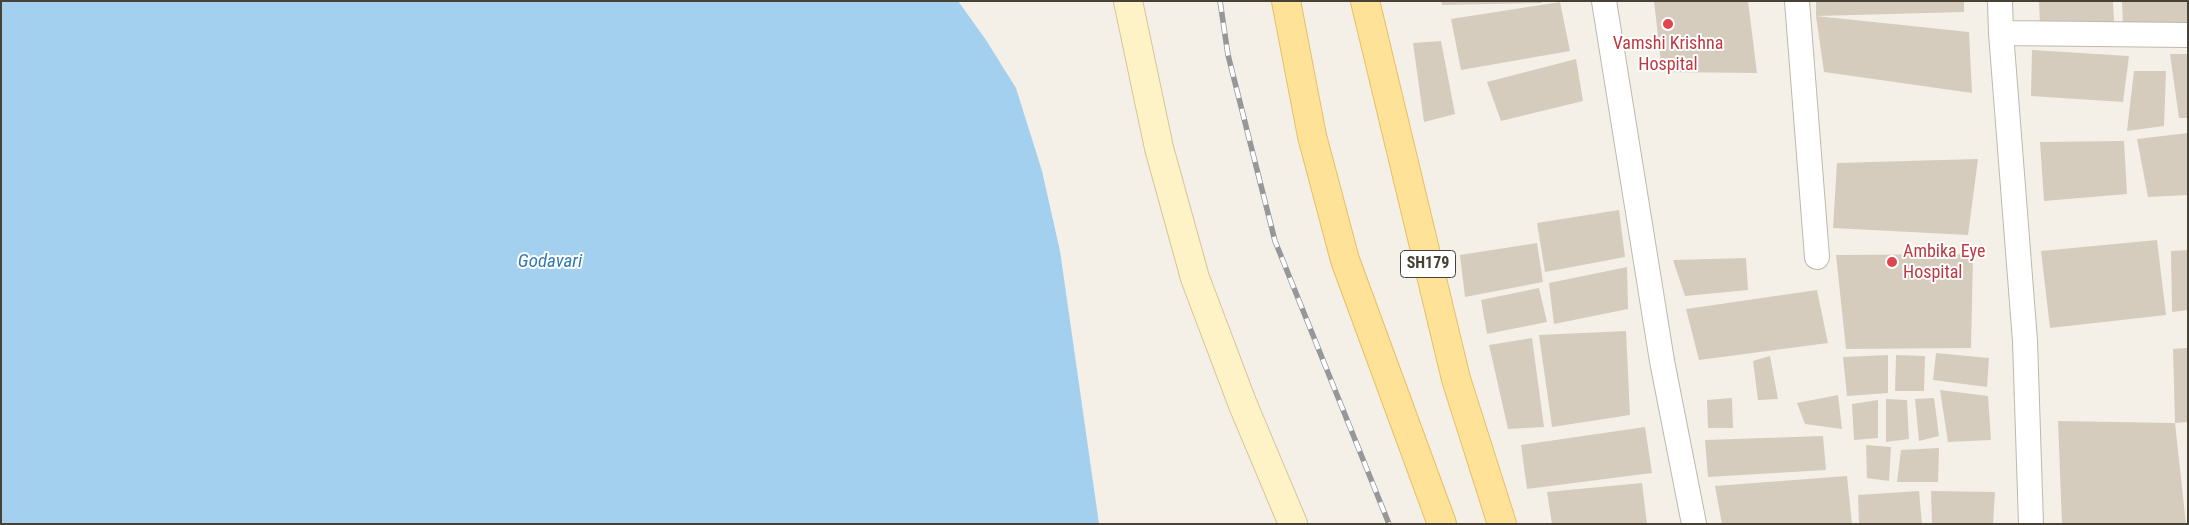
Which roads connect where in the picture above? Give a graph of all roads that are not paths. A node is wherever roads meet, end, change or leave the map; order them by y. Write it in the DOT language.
graph roads {
  1 [pos="1128,1"];
  2 [pos="1286,1"];
  3 [pos="1365,1"];
  4 [pos="1604,1"];
  5 [pos="1797,1"];
  6 [pos="2000,1"];
  7 [pos="2001,33"];
  8 [pos="2188,35"];
  9 [pos="1817,257"];
  10 [pos="1292,524"];
  11 [pos="1442,524"];
  12 [pos="1502,524"];
  13 [pos="1694,524"];
  14 [pos="2031,524"];
  1 -- 10 [label="main road"];
  2 -- 11 [label="main road"];
  3 -- 12 [label="main road, SH179"];
  4 -- 13 [label="street"];
  5 -- 9 [label="street"];
  6 -- 7 [label="street"];
  7 -- 8 [label="street"];
  7 -- 14 [label="street"];
}
